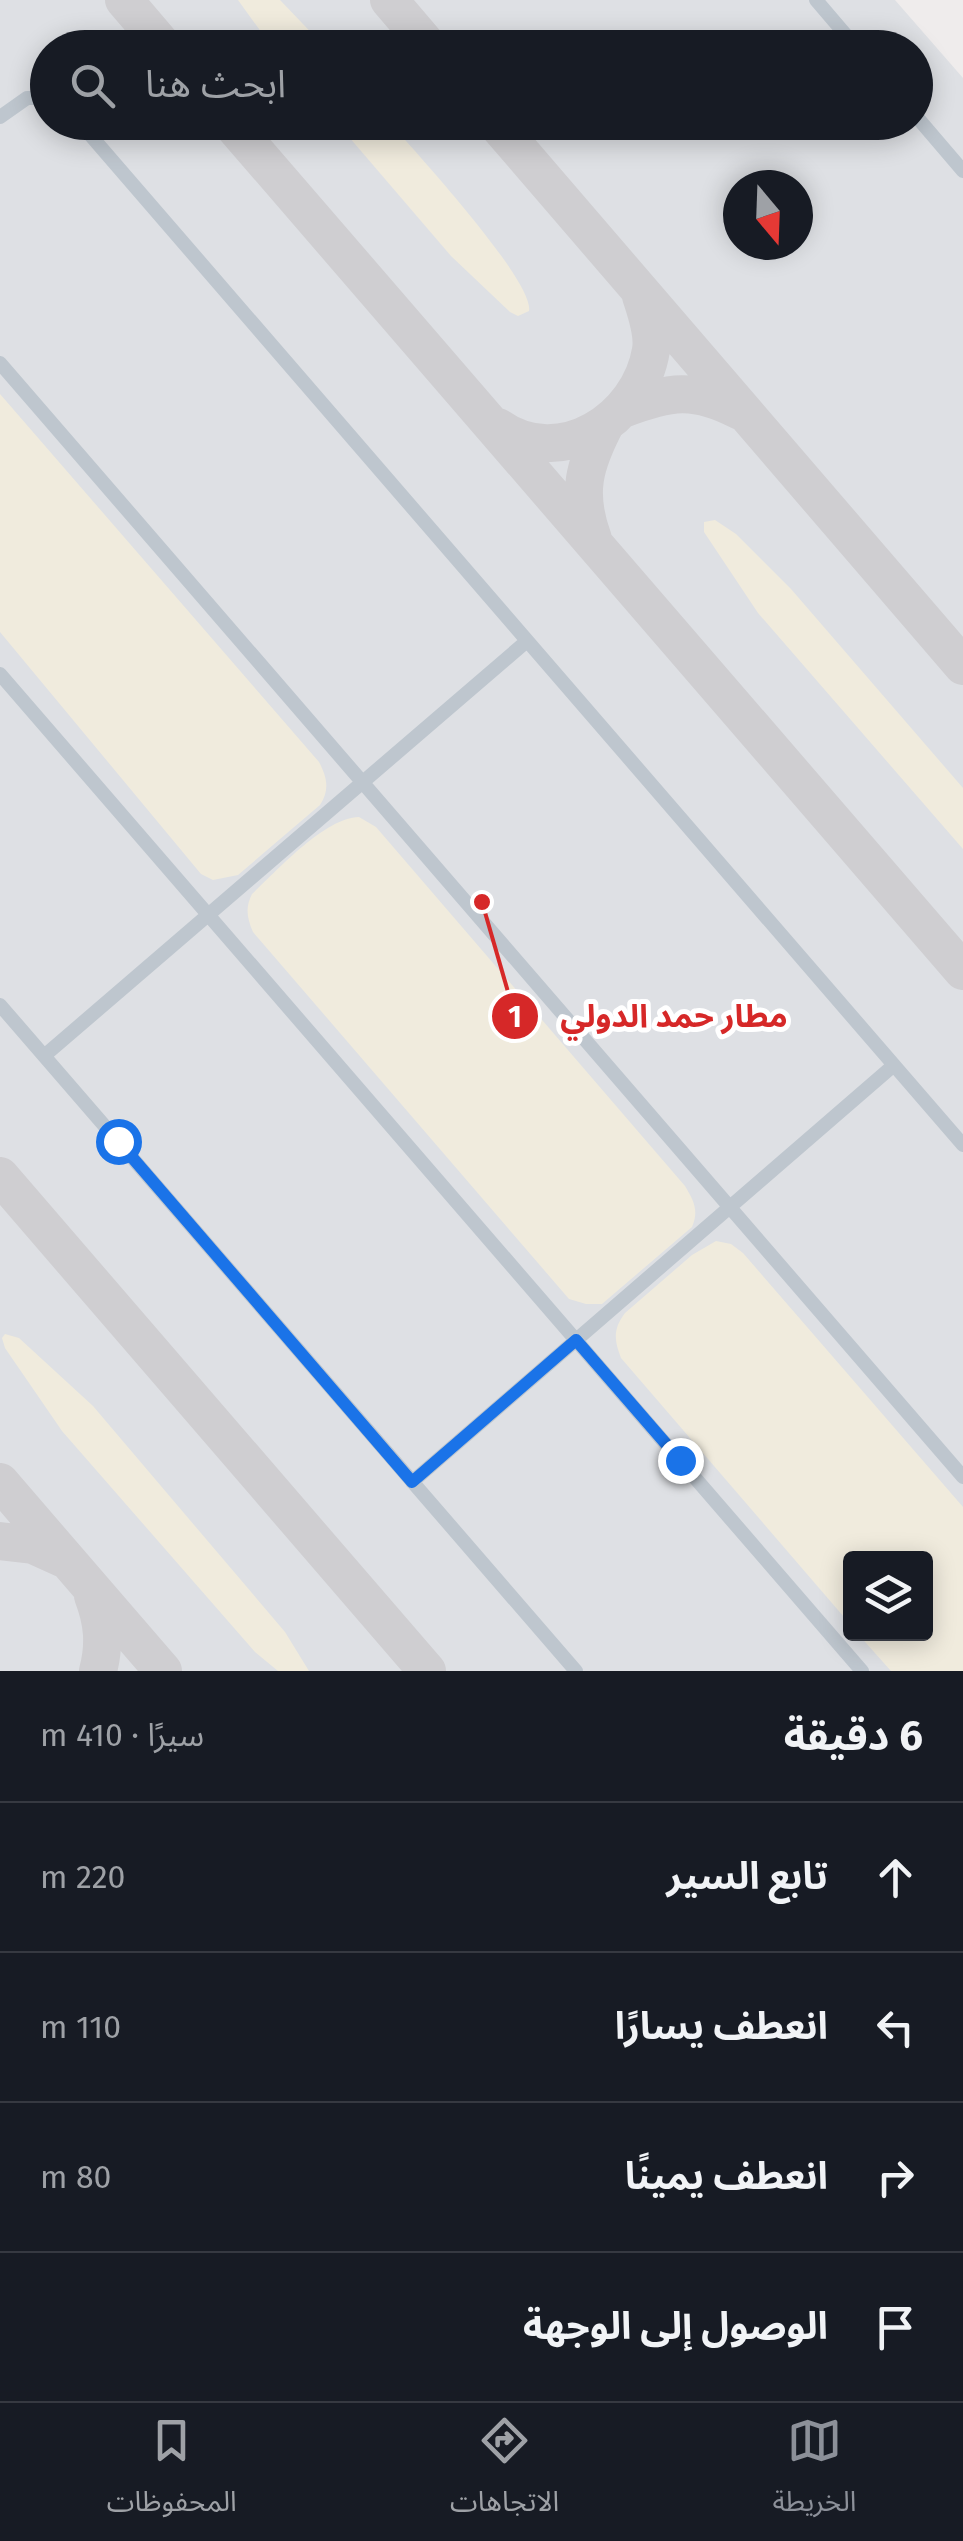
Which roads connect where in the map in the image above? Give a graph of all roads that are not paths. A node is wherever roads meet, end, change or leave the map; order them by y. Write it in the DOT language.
graph roads {
  1 [pos="816,0"];
  2 [pos="842,30"];
  3 [pos="30,98"];
  4 [pos="0,117"];
  5 [pos="933,136"];
  6 [pos="96,140"];
  7 [pos="963,171"];
  8 [pos="0,363"];
  9 [pos="527,640"];
  10 [pos="0,674"];
  11 [pos="362,782"];
  12 [pos="209,914"];
  13 [pos="0,1005"];
  14 [pos="44,1056"];
  15 [pos="894,1065"];
  16 [pos="963,1145"];
  17 [pos="730,1208"];
  18 [pos="576,1340"];
  19 [pos="963,1477"];
  20 [pos="412,1482"];
  21 [pos="576,1671"];
  22 [pos="862,1671"];
  1 -- 2 [label="lane"];
  3 -- 4 [label="lane"];
  5 -- 7 [label="lane"];
  6 -- 9 [label="lane"];
  8 -- 11 [label="lane"];
  9 -- 11 [label="lane"];
  9 -- 15 [label="lane"];
  10 -- 12 [label="lane"];
  11 -- 12 [label="lane"];
  11 -- 17 [label="lane"];
  12 -- 14 [label="lane"];
  12 -- 18 [label="lane"];
  13 -- 14 [label="lane"];
  14 -- 20 [label="lane"];
  15 -- 16 [label="lane"];
  15 -- 17 [label="lane"];
  17 -- 18 [label="lane"];
  17 -- 19 [label="lane"];
  18 -- 20 [label="lane"];
  18 -- 22 [label="lane"];
  20 -- 21 [label="lane"];
}
